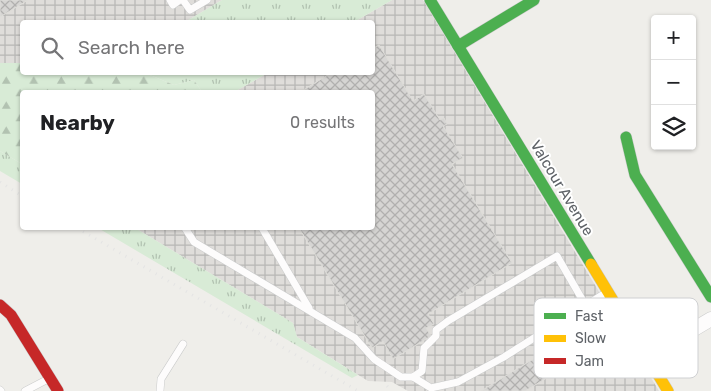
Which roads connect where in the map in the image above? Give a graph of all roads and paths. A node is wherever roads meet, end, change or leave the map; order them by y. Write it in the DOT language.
graph roads {
  1 [pos="170,0"];
  2 [pos="182,0"];
  3 [pos="207,0"];
  4 [pos="430,0"];
  5 [pos="534,0"];
  6 [pos="458,46"];
  7 [pos="626,137"];
  8 [pos="186,230"];
  9 [pos="263,230"];
  10 [pos="608,292"];
  11 [pos="711,297"];
  12 [pos="581,298"];
  13 [pos="599,298"];
  14 [pos="612,298"];
  15 [pos="0,305"];
  16 [pos="310,311"];
  17 [pos="711,319"];
  18 [pos="698,327"];
  19 [pos="534,338"];
  20 [pos="183,344"];
  21 [pos="413,377"];
  22 [pos="50,378"];
  23 [pos="660,378"];
  24 [pos="25,391"];
  25 [pos="58,391"];
  26 [pos="160,391"];
  27 [pos="668,391"];
  1 -- 2 [label="lane"];
  2 -- 3 [label="lane"];
  4 -- 6 [label="street, Valcour Avenue"];
  5 -- 6 [label="street"];
  6 -- 10 [label="street, Valcour Avenue"];
  7 -- 11 [label="street"];
  8 -- 16 [label="lane"];
  9 -- 16 [label="lane"];
  10 -- 13 [label="lane"];
  10 -- 14 [label="street, Valcour Avenue"];
  12 -- 21 [label="lane"];
  15 -- 22 [label="street"];
  16 -- 21 [label="lane"];
  17 -- 18 [label="street"];
  19 -- 21 [label="lane"];
  20 -- 26 [label="lane"];
  22 -- 24 [label="lane"];
  22 -- 25 [label="street"];
  23 -- 27 [label="street, Valcour Avenue"];
}
